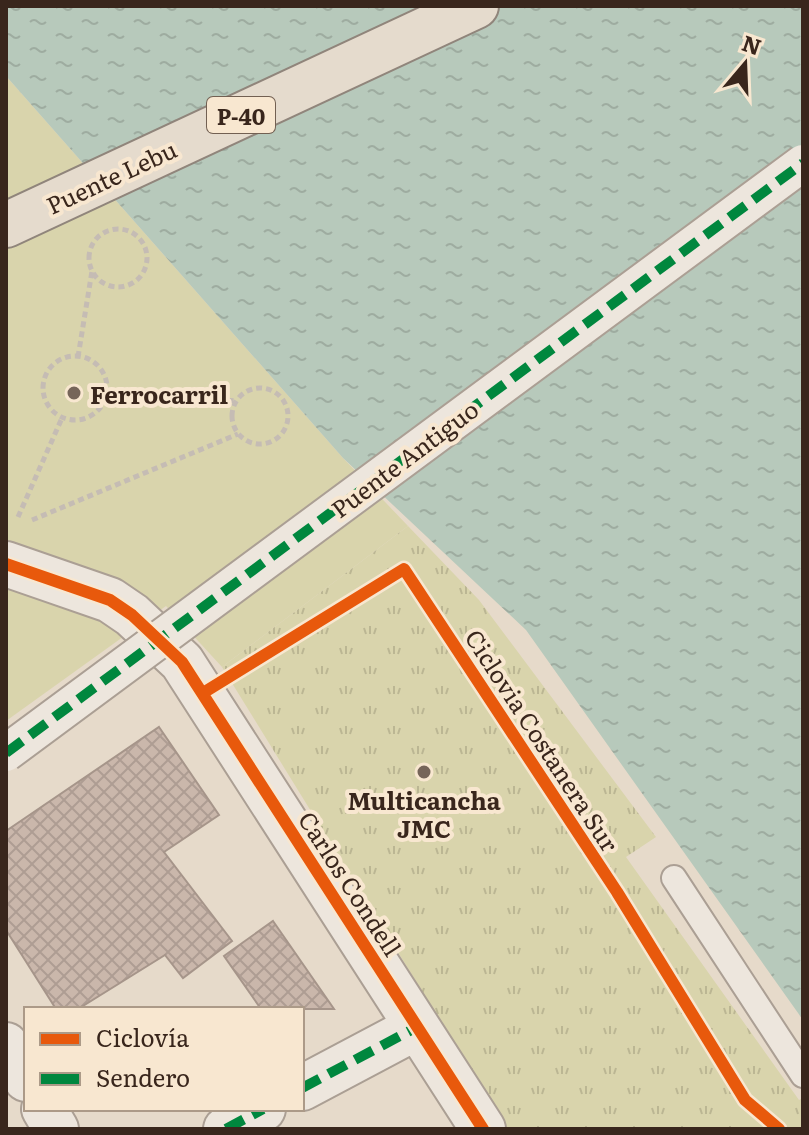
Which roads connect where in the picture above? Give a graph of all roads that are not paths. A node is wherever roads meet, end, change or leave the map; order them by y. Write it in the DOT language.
graph roads {
  1 [pos="476,6"];
  2 [pos="803,163"];
  3 [pos="6,225"];
  4 [pos="6,564"];
  5 [pos="6,753"];
  6 [pos="674,878"];
  7 [pos="417,1027"];
  8 [pos="6,1045"];
  9 [pos="803,1075"];
  10 [pos="24,1076"];
  11 [pos="304,1087"];
  12 [pos="45,1111"];
  13 [pos="259,1111"];
  14 [pos="56,1129"];
  15 [pos="226,1129"];
  16 [pos="483,1129"];
  1 -- 3 [label="main road, Puente Lebu / P-40"];
  2 -- 5 [label="street, Puente Antiguo, bridge"];
  4 -- 7 [label="street, Carlos Condell"];
  6 -- 9 [label="lane"];
  7 -- 11 [label="street"];
  7 -- 16 [label="street, Carlos Condell"];
  8 -- 10 [label="street"];
  12 -- 14 [label="street"];
  13 -- 15 [label="street"];
}
